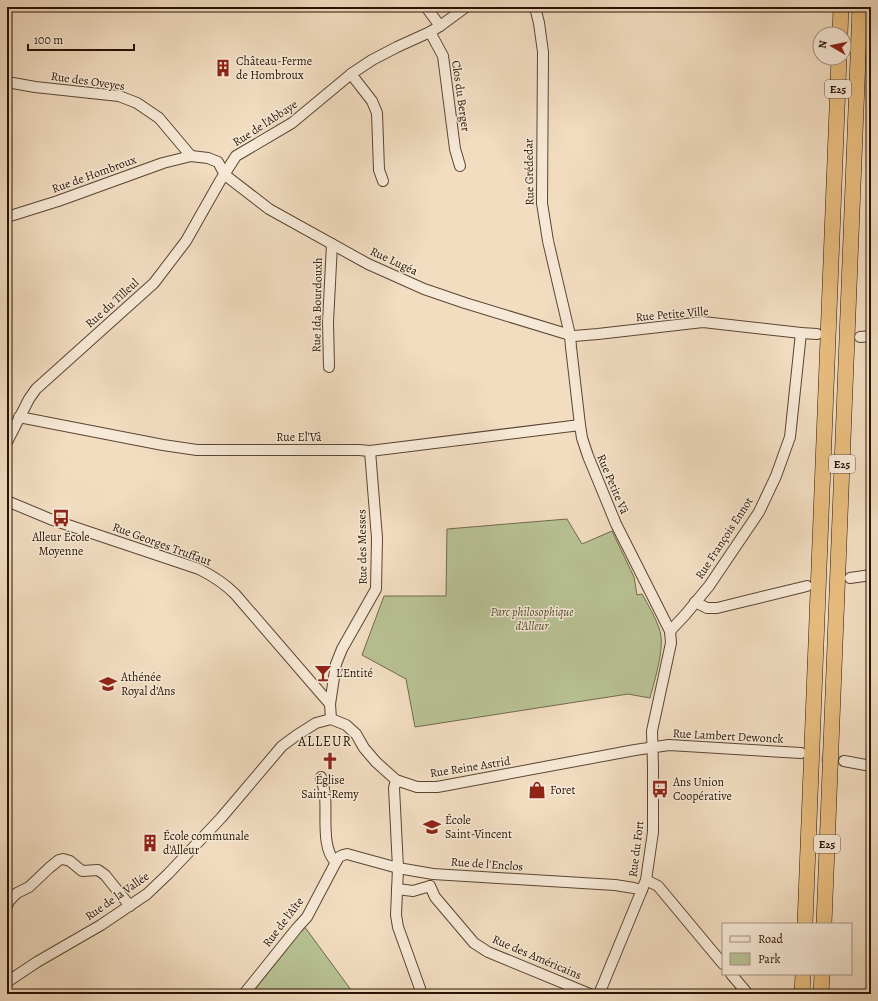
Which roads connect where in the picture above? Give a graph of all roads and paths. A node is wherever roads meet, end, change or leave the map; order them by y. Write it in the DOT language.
graph roads {
  1 [pos="426,7"];
  2 [pos="466,7"];
  3 [pos="535,7"];
  4 [pos="835,7"];
  5 [pos="841,7"];
  6 [pos="860,7"];
  7 [pos="440,26"];
  8 [pos="834,26"];
  9 [pos="840,26"];
  10 [pos="430,32"];
  11 [pos="834,66"];
  12 [pos="839,66"];
  13 [pos="351,74"];
  14 [pos="7,82"];
  15 [pos="837,120"];
  16 [pos="190,156"];
  17 [pos="460,166"];
  18 [pos="224,175"];
  19 [pos="383,181"];
  20 [pos="7,217"];
  21 [pos="332,244"];
  22 [pos="800,333"];
  23 [pos="817,334"];
  24 [pos="570,335"];
  25 [pos="871,336"];
  26 [pos="860,337"];
  27 [pos="329,367"];
  28 [pos="19,417"];
  29 [pos="580,425"];
  30 [pos="7,442"];
  31 [pos="370,451"];
  32 [pos="7,501"];
  33 [pos="871,575"];
  34 [pos="850,578"];
  35 [pos="807,586"];
  36 [pos="695,602"];
  37 [pos="670,631"];
  38 [pos="330,704"];
  39 [pos="331,719"];
  40 [pos="653,746"];
  41 [pos="801,753"];
  42 [pos="844,761"];
  43 [pos="871,766"];
  44 [pos="321,778"];
  45 [pos="396,780"];
  46 [pos="336,862"];
  47 [pos="398,868"];
  48 [pos="433,874"];
  49 [pos="646,880"];
  50 [pos="430,886"];
  51 [pos="397,889"];
  52 [pos="642,890"];
  53 [pos="7,906"];
  54 [pos="130,906"];
  55 [pos="805,923"];
  56 [pos="824,923"];
  57 [pos="722,963"];
  58 [pos="732,975"];
  59 [pos="803,975"];
  60 [pos="822,975"];
  61 [pos="7,982"];
  62 [pos="244,994"];
  63 [pos="422,994"];
  64 [pos="590,994"];
  65 [pos="599,994"];
  66 [pos="748,994"];
  67 [pos="802,994"];
  68 [pos="821,994"];
  1 -- 7 [label="street"];
  2 -- 7 [label="street, Rue de l'Abbaye"];
  3 -- 24 [label="street, Rue Grédedar"];
  4 -- 8 [label="highway"];
  5 -- 9 [label="highway"];
  6 -- 56 [label="highway, E25"];
  7 -- 10 [label="street, Rue de l'Abbaye"];
  10 -- 13 [label="street, Rue de l'Abbaye"];
  10 -- 17 [label="street, Clos du Berger"];
  11 -- 15 [label="highway"];
  12 -- 15 [label="highway, E25"];
  13 -- 18 [label="street, Rue de l'Abbaye"];
  13 -- 19 [label="street"];
  14 -- 16 [label="street, Rue des Oveyes"];
  15 -- 55 [label="highway, E25"];
  16 -- 18 [label="street, Rue Lugéa"];
  16 -- 20 [label="street, Rue de Hombroux"];
  18 -- 21 [label="street, Rue Lugéa"];
  18 -- 28 [label="street, Rue du Tilleul"];
  21 -- 24 [label="street, Rue Lugéa"];
  21 -- 27 [label="street, Rue Ida Bourdouxh"];
  22 -- 23 [label="street, Rue Petite Ville"];
  22 -- 24 [label="street, Rue Petite Ville"];
  22 -- 36 [label="street, Rue François Ennot"];
  24 -- 29 [label="street, Rue Petite Vâ"];
  25 -- 26 [label="street"];
  28 -- 30 [label="street, Rue du Tilleul"];
  28 -- 31 [label="street, Rue El'Vâ"];
  29 -- 31 [label="street, Rue El'Vâ"];
  29 -- 37 [label="street, Rue Petite Vâ"];
  31 -- 38 [label="street, Rue des Messes"];
  32 -- 38 [label="street, Rue Georges Truffaut"];
  33 -- 34 [label="street"];
  35 -- 36 [label="street"];
  36 -- 37 [label="street, Rue François Ennot"];
  37 -- 40 [label="street"];
  38 -- 39 [label="street"];
  39 -- 45 [label="street, Rue Reine Astrid"];
  39 -- 54 [label="street, Rue de la Vallée"];
  40 -- 41 [label="street, Rue Lambert Dewonck"];
  40 -- 45 [label="street, Rue Reine Astrid"];
  40 -- 49 [label="street, Rue du Fort"];
  42 -- 43 [label="street"];
  44 -- 46 [label="street"];
  45 -- 47 [label="street"];
  46 -- 47 [label="street, Rue de l'Enclos"];
  46 -- 62 [label="street, Rue de l'Aîte"];
  47 -- 48 [label="street, Rue de l'Enclos"];
  47 -- 51 [label="street"];
  48 -- 50 [label="street"];
  48 -- 52 [label="street, Rue de l'Enclos"];
  49 -- 52 [label="street, Rue du Fort"];
  49 -- 57 [label="street"];
  50 -- 51 [label="street"];
  50 -- 64 [label="street, Rue des Américains"];
  51 -- 63 [label="street"];
  52 -- 65 [label="street, Rue du Fort"];
  53 -- 54 [label="street"];
  54 -- 61 [label="street, Rue de la Vallée"];
  58 -- 66 [label="street"];
  59 -- 67 [label="highway"];
  60 -- 68 [label="highway"];
}
